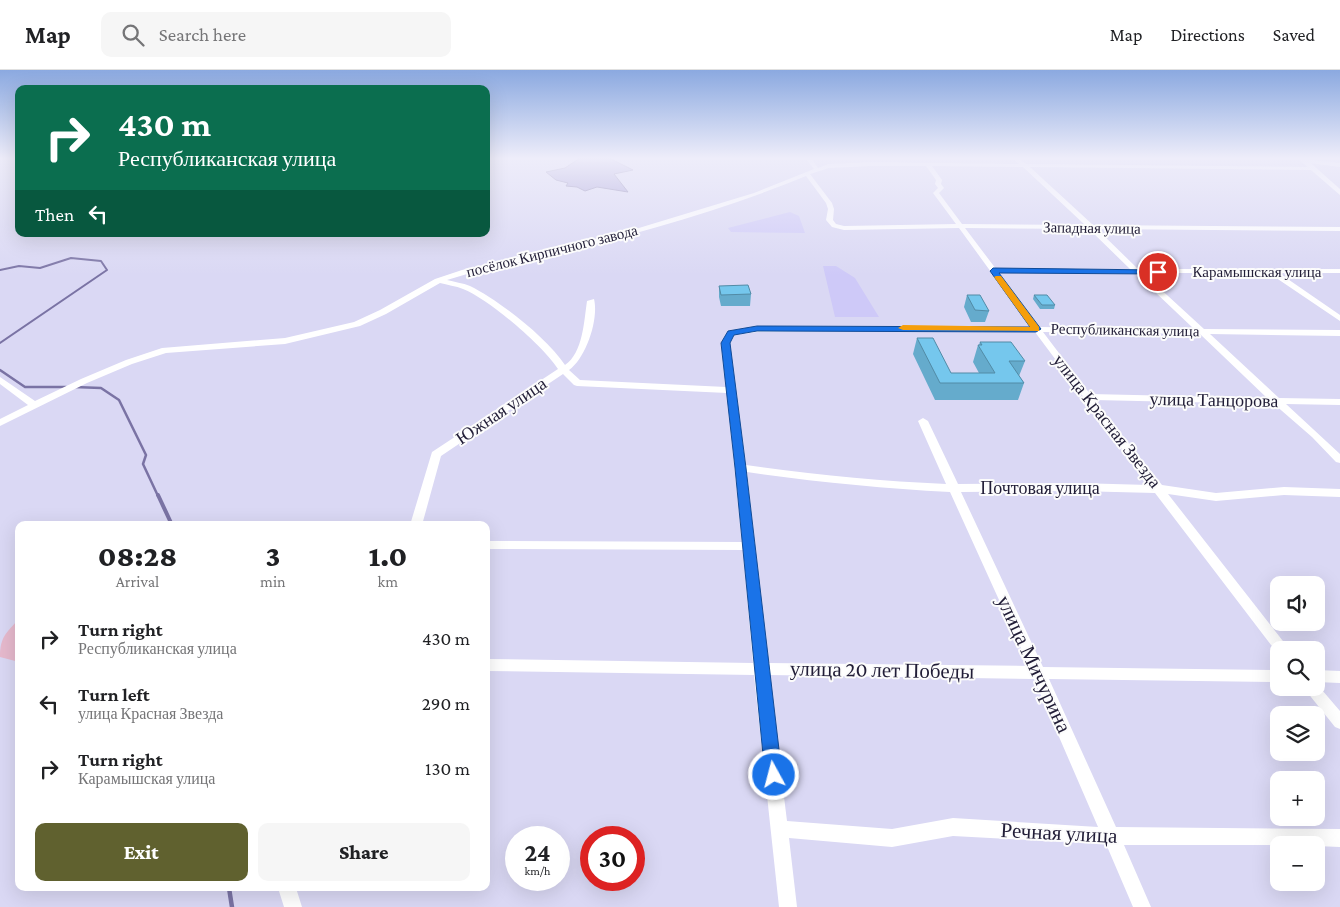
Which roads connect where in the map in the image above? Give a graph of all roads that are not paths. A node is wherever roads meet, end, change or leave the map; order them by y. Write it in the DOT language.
graph roads {
  1 [pos="746,197"];
  2 [pos="825,197"];
  3 [pos="939,197"];
  4 [pos="1060,197"];
  5 [pos="959,226"];
  6 [pos="1092,228"];
  7 [pos="1340,229"];
  8 [pos="993,271"];
  9 [pos="1340,271"];
  10 [pos="465,272"];
  11 [pos="1139,272"];
  12 [pos="1272,272"];
  13 [pos="438,281"];
  14 [pos="466,287"];
  15 [pos="590,301"];
  16 [pos="1340,320"];
  17 [pos="1036,329"];
  18 [pos="1204,331"];
  19 [pos="1340,333"];
  20 [pos="563,369"];
  21 [pos="0,380"];
  22 [pos="731,390"];
  23 [pos="1087,397"];
  24 [pos="1276,401"];
  25 [pos="1340,402"];
  26 [pos="34,405"];
  27 [pos="923,421"];
  28 [pos="0,423"];
  29 [pos="1340,460"];
  30 [pos="741,468"];
  31 [pos="953,488"];
  32 [pos="1161,489"];
  33 [pos="1340,493"];
  34 [pos="417,521"];
  35 [pos="490,544"];
  36 [pos="748,546"];
  37 [pos="1276,641"];
  38 [pos="490,665"];
  39 [pos="761,669"];
  40 [pos="1039,673"];
  41 [pos="1270,676"];
  42 [pos="1325,676"];
  43 [pos="1340,676"];
  44 [pos="1319,696"];
  45 [pos="1340,722"];
  46 [pos="780,829"];
  47 [pos="1112,836"];
  48 [pos="1340,838"];
  49 [pos="288,891"];
  50 [pos="293,907"];
  51 [pos="788,907"];
  52 [pos="1142,907"];
  1 -- 10 [label="street, посёлок Кирпичного завода"];
  2 -- 5 [label="street, Западная улица"];
  3 -- 5 [label="street, улица Красная Звезда"];
  4 -- 6 [label="street"];
  5 -- 6 [label="street, Западная улица"];
  5 -- 8 [label="street, улица Красная Звезда"];
  6 -- 7 [label="street, Западная улица"];
  6 -- 11 [label="street"];
  8 -- 11 [label="street, Карамышская улица"];
  8 -- 17 [label="street, улица Красная Звезда"];
  9 -- 12 [label="street, Карамышская улица"];
  10 -- 13 [label="street, посёлок Кирпичного завода"];
  10 -- 14 [label="street"];
  11 -- 12 [label="street, Карамышская улица"];
  11 -- 18 [label="street"];
  12 -- 16 [label="street"];
  13 -- 14 [label="street"];
  13 -- 26 [label="street, посёлок Кирпичного завода"];
  14 -- 20 [label="street"];
  15 -- 20 [label="street, Южная улица"];
  17 -- 18 [label="street, Республиканская улица"];
  17 -- 22 [label="street, Республиканская улица"];
  17 -- 23 [label="street, улица Красная Звезда"];
  18 -- 19 [label="street, Республиканская улица"];
  18 -- 24 [label="street"];
  20 -- 22 [label="street"];
  20 -- 34 [label="street, Южная улица"];
  21 -- 26 [label="street"];
  22 -- 30 [label="street"];
  23 -- 24 [label="street, улица Танцорова"];
  23 -- 32 [label="street, улица Красная Звезда"];
  24 -- 25 [label="street, улица Танцорова"];
  24 -- 29 [label="street"];
  26 -- 28 [label="street, посёлок Кирпичного завода"];
  27 -- 31 [label="street, улица Мичурина"];
  30 -- 31 [label="street, Почтовая улица"];
  30 -- 36 [label="street"];
  31 -- 32 [label="street, Почтовая улица"];
  31 -- 40 [label="street, улица Мичурина"];
  32 -- 33 [label="street, Почтовая улица"];
  32 -- 37 [label="street, улица Красная Звезда"];
  35 -- 36 [label="street"];
  36 -- 39 [label="street"];
  38 -- 39 [label="street, улица 20 лет Победы"];
  39 -- 40 [label="street, улица 20 лет Победы"];
  39 -- 46 [label="street"];
  40 -- 41 [label="street, улица 20 лет Победы"];
  40 -- 47 [label="street, улица Мичурина"];
  42 -- 43 [label="street"];
  44 -- 45 [label="street"];
  46 -- 47 [label="street, Речная улица"];
  46 -- 51 [label="street"];
  47 -- 48 [label="street, Речная улица"];
  47 -- 52 [label="street, улица Мичурина"];
  49 -- 50 [label="street"];
}
